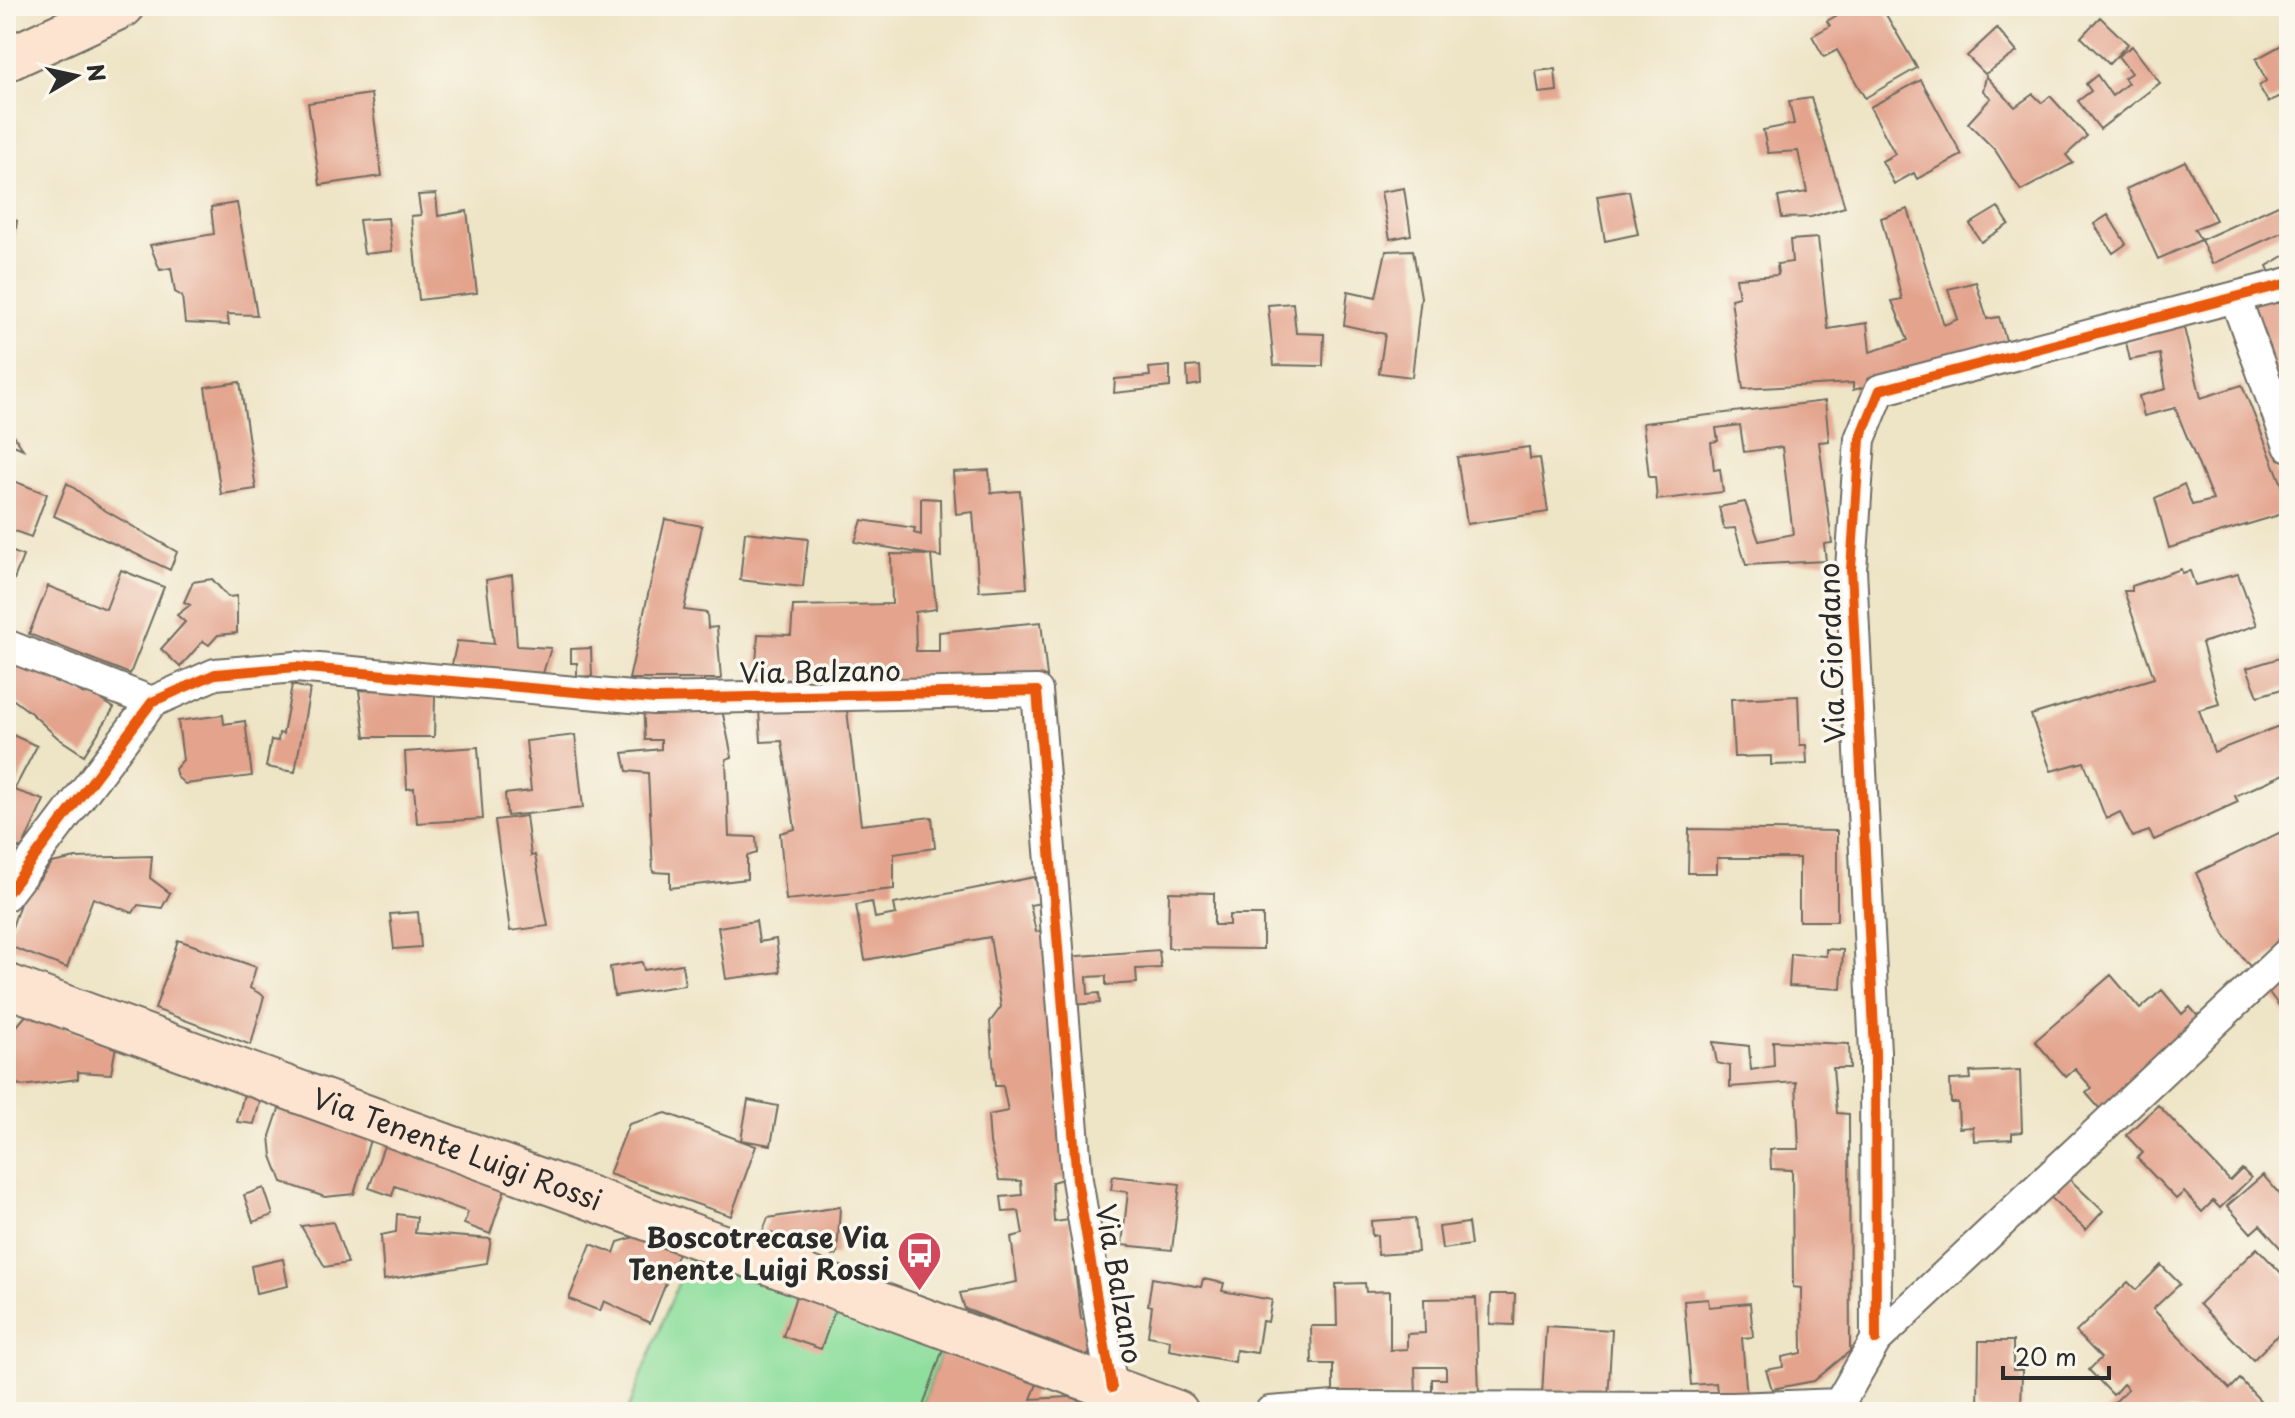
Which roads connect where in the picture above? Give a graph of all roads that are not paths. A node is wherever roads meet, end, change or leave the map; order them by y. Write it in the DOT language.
graph roads {
  1 [pos="123,6"];
  2 [pos="6,60"];
  3 [pos="2289,283"];
  4 [pos="2235,297"];
  5 [pos="2289,446"];
  6 [pos="6,645"];
  7 [pos="152,702"];
  8 [pos="6,895"];
  9 [pos="2289,952"];
  10 [pos="6,985"];
  11 [pos="1876,1340"];
  12 [pos="1112,1388"];
  13 [pos="1839,1408"];
  14 [pos="1177,1412"];
  15 [pos="1270,1412"];
  1 -- 2 [label="street"];
  3 -- 4 [label="street, Via Giordano"];
  4 -- 5 [label="street"];
  4 -- 11 [label="street, Via Giordano"];
  6 -- 7 [label="street"];
  7 -- 8 [label="street, Via Balzano"];
  7 -- 12 [label="street, Via Balzano"];
  9 -- 11 [label="street"];
  10 -- 12 [label="street, Via Tenente Luigi Rossi"];
  11 -- 13 [label="street"];
  12 -- 14 [label="street, Via Tenente Luigi Rossi"];
  13 -- 15 [label="street"];
}
